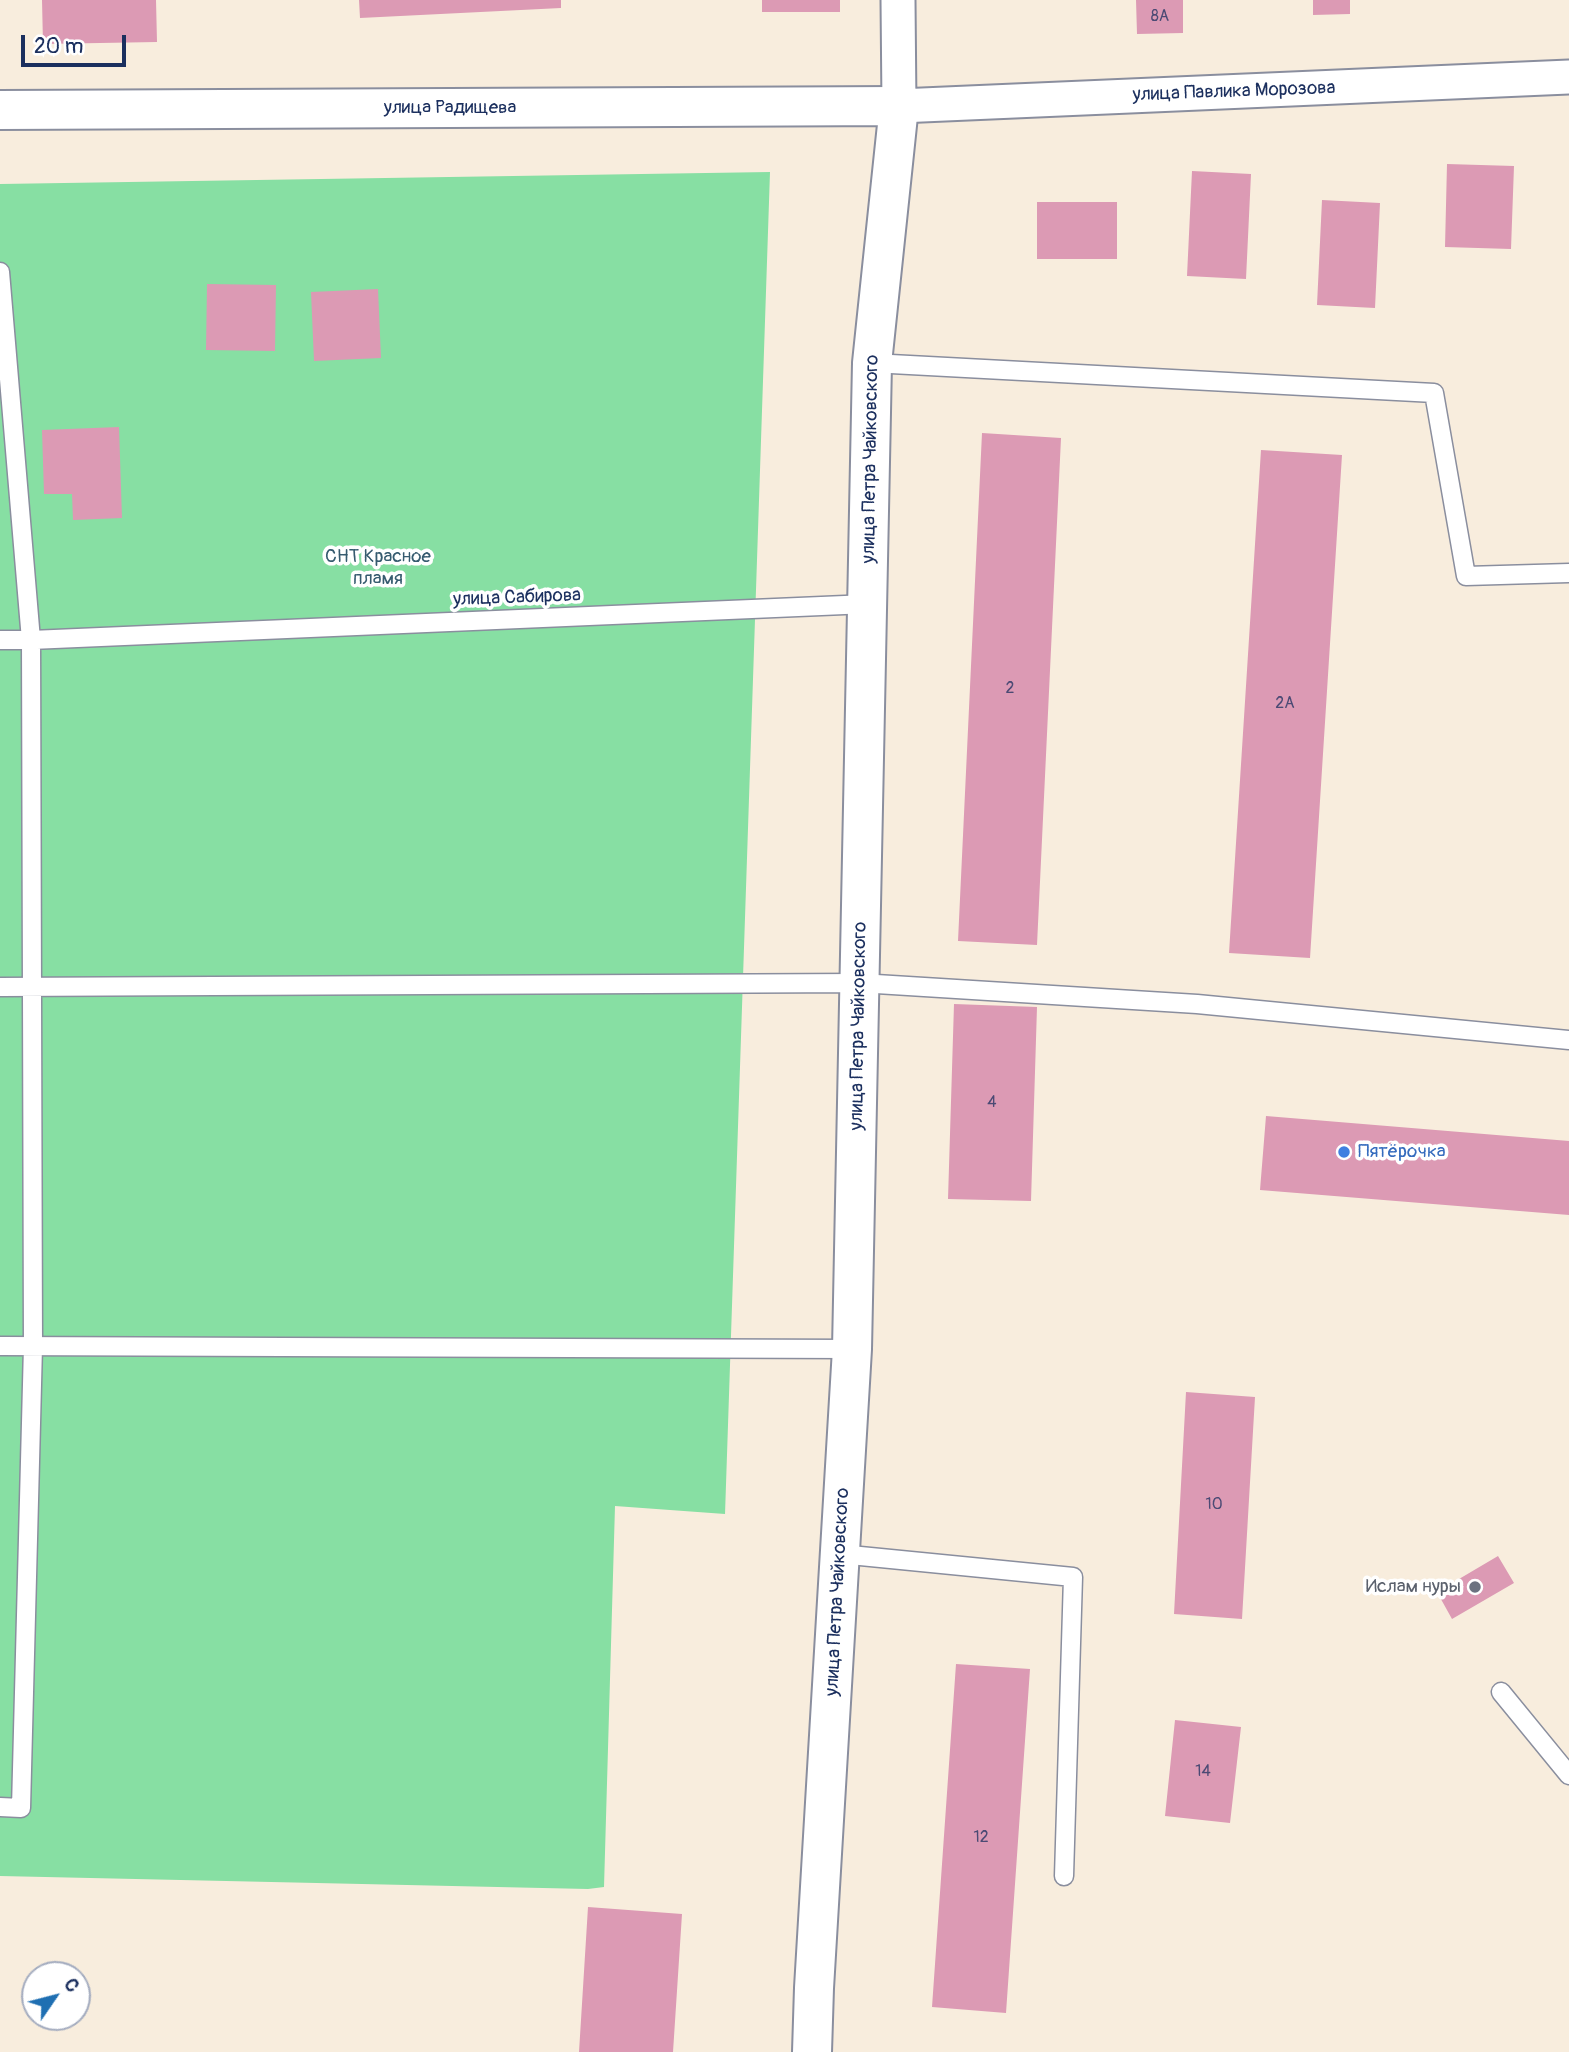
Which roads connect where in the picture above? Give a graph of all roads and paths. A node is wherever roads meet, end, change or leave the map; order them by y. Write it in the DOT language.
graph roads {
  1 [pos="898,0"];
  2 [pos="1569,77"];
  3 [pos="899,106"];
  4 [pos="0,110"];
  5 [pos="0,272"];
  6 [pos="872,363"];
  7 [pos="1569,573"];
  8 [pos="868,604"];
  9 [pos="0,639"];
  10 [pos="31,640"];
  11 [pos="860,983"];
  12 [pos="0,987"];
  13 [pos="32,987"];
  14 [pos="1569,1040"];
  15 [pos="0,1346"];
  16 [pos="33,1346"];
  17 [pos="852,1349"];
  18 [pos="840,1554"];
  19 [pos="1501,1692"];
  20 [pos="1569,1775"];
  21 [pos="0,1807"];
  22 [pos="1064,1875"];
  23 [pos="812,2052"];
  1 -- 3 [label="street, улица Петра Чайковского"];
  2 -- 3 [label="street, улица Павлика Морозова"];
  3 -- 4 [label="street, улица Радищева"];
  3 -- 6 [label="street, улица Петра Чайковского"];
  5 -- 10 [label="lane"];
  6 -- 7 [label="lane"];
  6 -- 8 [label="street, улица Петра Чайковского"];
  8 -- 10 [label="lane, улица Сабирова"];
  8 -- 11 [label="street, улица Петра Чайковского"];
  9 -- 10 [label="lane, улица Сабирова"];
  10 -- 13 [label="lane"];
  11 -- 13 [label="lane"];
  11 -- 14 [label="lane"];
  11 -- 17 [label="street, улица Петра Чайковского"];
  12 -- 13 [label="lane"];
  13 -- 16 [label="lane"];
  15 -- 16 [label="lane"];
  16 -- 17 [label="lane"];
  16 -- 21 [label="lane"];
  17 -- 18 [label="street, улица Петра Чайковского"];
  18 -- 22 [label="lane"];
  18 -- 23 [label="street, улица Петра Чайковского"];
  19 -- 20 [label="lane"];
}
